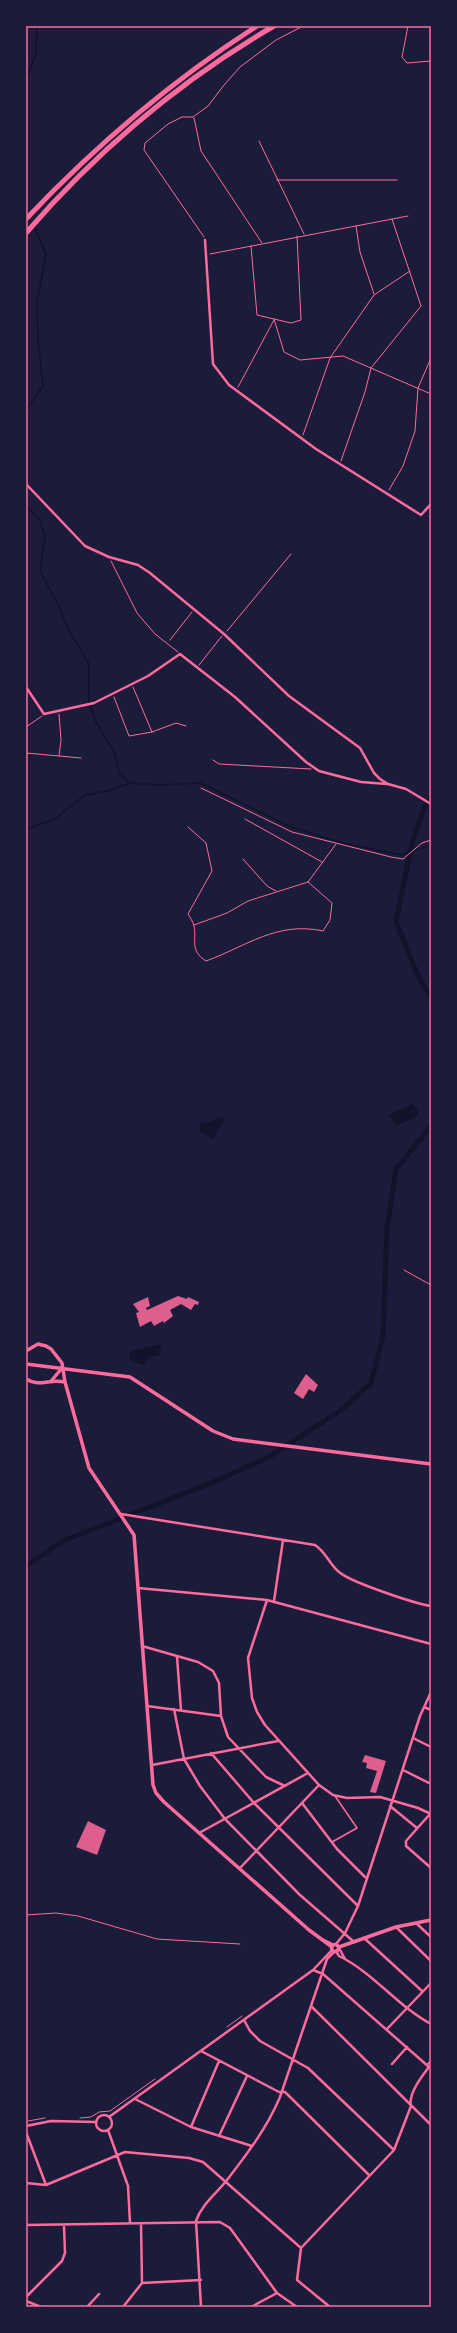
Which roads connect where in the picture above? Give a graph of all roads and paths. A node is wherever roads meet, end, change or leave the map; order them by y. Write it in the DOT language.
graph roads {
  1 [pos="257,26"];
  2 [pos="274,26"];
  3 [pos="303,26"];
  4 [pos="408,26"];
  5 [pos="431,61"];
  6 [pos="194,117"];
  7 [pos="259,141"];
  8 [pos="277,180"];
  9 [pos="397,180"];
  10 [pos="408,216"];
  11 [pos="26,219"];
  12 [pos="392,219"];
  13 [pos="356,225"];
  14 [pos="26,233"];
  15 [pos="304,235"];
  16 [pos="297,236"];
  17 [pos="205,240"];
  18 [pos="262,243"];
  19 [pos="250,246"];
  20 [pos="206,254"];
  21 [pos="410,271"];
  22 [pos="374,294"];
  23 [pos="274,319"];
  24 [pos="330,358"];
  25 [pos="431,358"];
  26 [pos="371,368"];
  27 [pos="418,388"];
  28 [pos="236,390"];
  29 [pos="431,394"];
  30 [pos="302,438"];
  31 [pos="340,464"];
  32 [pos="26,484"];
  33 [pos="387,494"];
  34 [pos="431,504"];
  35 [pos="291,554"];
  36 [pos="109,557"];
  37 [pos="194,609"];
  38 [pos="224,634"];
  39 [pos="170,640"];
  40 [pos="180,654"];
  41 [pos="197,667"];
  42 [pos="132,685"];
  43 [pos="26,687"];
  44 [pos="114,694"];
  45 [pos="59,711"];
  46 [pos="44,714"];
  47 [pos="186,726"];
  48 [pos="26,727"];
  49 [pos="152,732"];
  50 [pos="26,753"];
  51 [pos="59,756"];
  52 [pos="81,758"];
  53 [pos="213,760"];
  54 [pos="317,770"];
  55 [pos="388,784"];
  56 [pos="201,788"];
  57 [pos="431,804"];
  58 [pos="245,819"];
  59 [pos="188,827"];
  60 [pos="431,840"];
  61 [pos="336,843"];
  62 [pos="244,859"];
  63 [pos="323,862"];
  64 [pos="308,882"];
  65 [pos="277,891"];
  66 [pos="194,925"];
  67 [pos="404,1270"];
  68 [pos="431,1285"];
  69 [pos="26,1350"];
  70 [pos="26,1364"];
  71 [pos="62,1368"];
  72 [pos="26,1379"];
  73 [pos="52,1380"];
  74 [pos="65,1382"];
  75 [pos="431,1464"];
  76 [pos="121,1514"];
  77 [pos="283,1540"];
  78 [pos="138,1588"];
  79 [pos="267,1600"];
  80 [pos="274,1602"];
  81 [pos="431,1606"];
  82 [pos="431,1644"];
  83 [pos="142,1646"];
  84 [pos="177,1657"];
  85 [pos="431,1693"];
  86 [pos="147,1706"];
  87 [pos="424,1707"];
  88 [pos="174,1709"];
  89 [pos="181,1710"];
  90 [pos="431,1710"];
  91 [pos="221,1716"];
  92 [pos="413,1738"];
  93 [pos="278,1741"];
  94 [pos="431,1747"];
  95 [pos="238,1748"];
  96 [pos="211,1753"];
  97 [pos="184,1759"];
  98 [pos="152,1765"];
  99 [pos="403,1770"];
  100 [pos="308,1773"];
  101 [pos="431,1784"];
  102 [pos="319,1785"];
  103 [pos="285,1786"];
  104 [pos="334,1795"];
  105 [pos="392,1801"];
  106 [pos="254,1803"];
  107 [pos="302,1803"];
  108 [pos="390,1806"];
  109 [pos="430,1814"];
  110 [pos="225,1819"];
  111 [pos="279,1827"];
  112 [pos="417,1828"];
  113 [pos="199,1833"];
  114 [pos="332,1842"];
  115 [pos="256,1851"];
  116 [pos="240,1868"];
  117 [pos="431,1868"];
  118 [pos="365,1877"];
  119 [pos="358,1906"];
  120 [pos="26,1915"];
  121 [pos="431,1920"];
  122 [pos="416,1923"];
  123 [pos="396,1927"];
  124 [pos="345,1933"];
  125 [pos="364,1937"];
  126 [pos="431,1938"];
  127 [pos="351,1942"];
  128 [pos="240,1944"];
  129 [pos="335,1948"];
  130 [pos="431,1961"];
  131 [pos="313,1970"];
  132 [pos="323,1974"];
  133 [pos="431,1983"];
  134 [pos="422,1991"];
  135 [pos="312,2007"];
  136 [pos="406,2007"];
  137 [pos="247,2013"];
  138 [pos="244,2020"];
  139 [pos="431,2024"];
  140 [pos="226,2028"];
  141 [pos="387,2029"];
  142 [pos="407,2047"];
  143 [pos="201,2051"];
  144 [pos="293,2059"];
  145 [pos="219,2061"];
  146 [pos="431,2061"];
  147 [pos="392,2064"];
  148 [pos="429,2066"];
  149 [pos="247,2076"];
  150 [pos="158,2077"];
  151 [pos="282,2092"];
  152 [pos="135,2099"];
  153 [pos="411,2106"];
  154 [pos="109,2117"];
  155 [pos="87,2118"];
  156 [pos="96,2122"];
  157 [pos="431,2125"];
  158 [pos="26,2126"];
  159 [pos="191,2127"];
  160 [pos="108,2130"];
  161 [pos="26,2132"];
  162 [pos="219,2136"];
  163 [pos="252,2146"];
  164 [pos="393,2151"];
  165 [pos="117,2153"];
  166 [pos="369,2175"];
  167 [pos="226,2181"];
  168 [pos="26,2183"];
  169 [pos="46,2185"];
  170 [pos="196,2221"];
  171 [pos="130,2223"];
  172 [pos="141,2223"];
  173 [pos="26,2225"];
  174 [pos="64,2226"];
  175 [pos="301,2248"];
  176 [pos="201,2280"];
  177 [pos="142,2283"];
  178 [pos="277,2293"];
  179 [pos="99,2294"];
  180 [pos="26,2298"];
  181 [pos="26,2301"];
  182 [pos="42,2307"];
  183 [pos="87,2307"];
  184 [pos="123,2307"];
  185 [pos="201,2307"];
  186 [pos="251,2307"];
  187 [pos="297,2307"];
  188 [pos="330,2307"];
  1 -- 11 [label="highway"];
  2 -- 14 [label="highway"];
  3 -- 6 [label="path"];
  4 -- 5 [label="path"];
  6 -- 17 [label="path"];
  6 -- 18 [label="path"];
  7 -- 8 [label="path"];
  8 -- 9 [label="path"];
  8 -- 15 [label="path"];
  10 -- 12 [label="path"];
  12 -- 13 [label="path"];
  12 -- 21 [label="path"];
  13 -- 15 [label="path"];
  13 -- 22 [label="path"];
  15 -- 16 [label="path"];
  16 -- 18 [label="path"];
  16 -- 23 [label="path"];
  17 -- 20 [label="street"];
  18 -- 19 [label="path"];
  19 -- 20 [label="path"];
  19 -- 23 [label="path"];
  20 -- 28 [label="street"];
  21 -- 22 [label="path"];
  21 -- 26 [label="path"];
  22 -- 24 [label="path"];
  23 -- 24 [label="path"];
  23 -- 28 [label="path"];
  24 -- 26 [label="path"];
  24 -- 30 [label="path"];
  25 -- 27 [label="path"];
  26 -- 27 [label="path"];
  26 -- 31 [label="path"];
  27 -- 29 [label="path"];
  27 -- 33 [label="path"];
  28 -- 30 [label="street"];
  30 -- 31 [label="street"];
  31 -- 33 [label="street"];
  32 -- 36 [label="street"];
  33 -- 34 [label="street"];
  35 -- 38 [label="path"];
  36 -- 37 [label="street"];
  36 -- 40 [label="path"];
  37 -- 38 [label="street"];
  37 -- 39 [label="path"];
  38 -- 41 [label="path"];
  38 -- 55 [label="street"];
  40 -- 41 [label="street"];
  40 -- 42 [label="street"];
  41 -- 54 [label="street"];
  42 -- 44 [label="street"];
  42 -- 49 [label="path"];
  43 -- 46 [label="street"];
  44 -- 45 [label="street"];
  44 -- 49 [label="path"];
  45 -- 46 [label="street"];
  45 -- 51 [label="path"];
  46 -- 48 [label="path"];
  47 -- 49 [label="path"];
  50 -- 51 [label="path"];
  51 -- 52 [label="path"];
  53 -- 54 [label="path"];
  54 -- 55 [label="street"];
  55 -- 57 [label="street"];
  56 -- 61 [label="path"];
  58 -- 63 [label="path"];
  59 -- 66 [label="path"];
  60 -- 61 [label="path"];
  61 -- 63 [label="path"];
  62 -- 65 [label="path"];
  63 -- 64 [label="path"];
  64 -- 65 [label="path"];
  64 -- 66 [label="path"];
  65 -- 66 [label="path"];
  67 -- 68 [label="path"];
  69 -- 71 [label="street"];
  70 -- 71 [label="street"];
  71 -- 73 [label="street"];
  71 -- 74 [label="street"];
  71 -- 75 [label="street"];
  72 -- 73 [label="street"];
  73 -- 74 [label="street"];
  74 -- 76 [label="street"];
  76 -- 77 [label="street"];
  76 -- 78 [label="street"];
  77 -- 80 [label="street"];
  77 -- 81 [label="street"];
  78 -- 79 [label="street"];
  78 -- 83 [label="street"];
  79 -- 80 [label="street"];
  79 -- 93 [label="street"];
  80 -- 82 [label="street"];
  83 -- 84 [label="street"];
  83 -- 86 [label="street"];
  84 -- 89 [label="street"];
  84 -- 91 [label="street"];
  85 -- 87 [label="street"];
  86 -- 88 [label="street"];
  86 -- 98 [label="street"];
  87 -- 90 [label="street"];
  87 -- 92 [label="street"];
  88 -- 89 [label="street"];
  88 -- 97 [label="street"];
  89 -- 91 [label="street"];
  91 -- 95 [label="street"];
  92 -- 94 [label="street"];
  92 -- 99 [label="street"];
  93 -- 95 [label="street"];
  93 -- 100 [label="street"];
  95 -- 96 [label="street"];
  95 -- 103 [label="street"];
  96 -- 97 [label="street"];
  96 -- 106 [label="street"];
  97 -- 98 [label="street"];
  97 -- 110 [label="street"];
  98 -- 113 [label="street"];
  99 -- 101 [label="street"];
  99 -- 105 [label="street"];
  100 -- 102 [label="street"];
  100 -- 103 [label="street"];
  102 -- 104 [label="street"];
  102 -- 107 [label="street"];
  103 -- 106 [label="street"];
  104 -- 105 [label="street"];
  104 -- 114 [label="lane"];
  105 -- 108 [label="street"];
  105 -- 109 [label="street"];
  106 -- 110 [label="street"];
  106 -- 111 [label="street"];
  107 -- 111 [label="street"];
  107 -- 114 [label="street"];
  108 -- 112 [label="street"];
  108 -- 118 [label="street"];
  109 -- 112 [label="street"];
  110 -- 113 [label="street"];
  110 -- 115 [label="street"];
  111 -- 115 [label="street"];
  111 -- 119 [label="street"];
  112 -- 117 [label="street"];
  113 -- 116 [label="street"];
  114 -- 118 [label="street"];
  115 -- 116 [label="street"];
  115 -- 124 [label="street"];
  116 -- 129 [label="street"];
  118 -- 119 [label="street"];
  119 -- 124 [label="street"];
  120 -- 128 [label="path"];
  121 -- 122 [label="street"];
  122 -- 123 [label="street"];
  122 -- 126 [label="street"];
  123 -- 125 [label="street"];
  123 -- 130 [label="street"];
  124 -- 127 [label="street"];
  124 -- 129 [label="street"];
  125 -- 127 [label="street"];
  125 -- 134 [label="street"];
  127 -- 129 [label="street"];
  129 -- 131 [label="street"];
  129 -- 132 [label="street"];
  129 -- 136 [label="street"];
  131 -- 132 [label="street"];
  131 -- 138 [label="street"];
  132 -- 135 [label="street"];
  132 -- 141 [label="street"];
  133 -- 134 [label="street"];
  134 -- 136 [label="street"];
  135 -- 144 [label="street"];
  135 -- 153 [label="street"];
  136 -- 139 [label="street"];
  136 -- 141 [label="street"];
  137 -- 140 [label="path"];
  138 -- 143 [label="street"];
  138 -- 144 [label="street"];
  141 -- 142 [label="street"];
  142 -- 147 [label="street"];
  142 -- 148 [label="street"];
  143 -- 145 [label="street"];
  143 -- 152 [label="street"];
  144 -- 151 [label="street"];
  144 -- 164 [label="street"];
  145 -- 149 [label="street"];
  145 -- 159 [label="street"];
  146 -- 148 [label="street"];
  148 -- 153 [label="street"];
  149 -- 151 [label="street"];
  149 -- 162 [label="street"];
  150 -- 155 [label="path"];
  151 -- 163 [label="street"];
  151 -- 166 [label="street"];
  152 -- 154 [label="street"];
  152 -- 159 [label="street"];
  153 -- 157 [label="street"];
  153 -- 164 [label="street"];
  154 -- 156 [label="street"];
  154 -- 160 [label="street"];
  156 -- 158 [label="street"];
  156 -- 160 [label="street"];
  159 -- 162 [label="street"];
  160 -- 165 [label="street"];
  161 -- 169 [label="street"];
  162 -- 163 [label="street"];
  163 -- 167 [label="street"];
  164 -- 166 [label="street"];
  165 -- 167 [label="street"];
  165 -- 169 [label="street"];
  165 -- 171 [label="street"];
  166 -- 175 [label="street"];
  167 -- 170 [label="street"];
  167 -- 175 [label="street"];
  168 -- 169 [label="street"];
  170 -- 172 [label="street"];
  170 -- 176 [label="street"];
  170 -- 178 [label="street"];
  171 -- 172 [label="street"];
  171 -- 174 [label="street"];
  172 -- 177 [label="street"];
  173 -- 174 [label="street"];
  174 -- 180 [label="street"];
  175 -- 188 [label="street"];
  176 -- 177 [label="street"];
  176 -- 185 [label="street"];
  177 -- 184 [label="street"];
  178 -- 186 [label="street"];
  178 -- 187 [label="street"];
  179 -- 183 [label="street"];
  181 -- 182 [label="street"];
}
